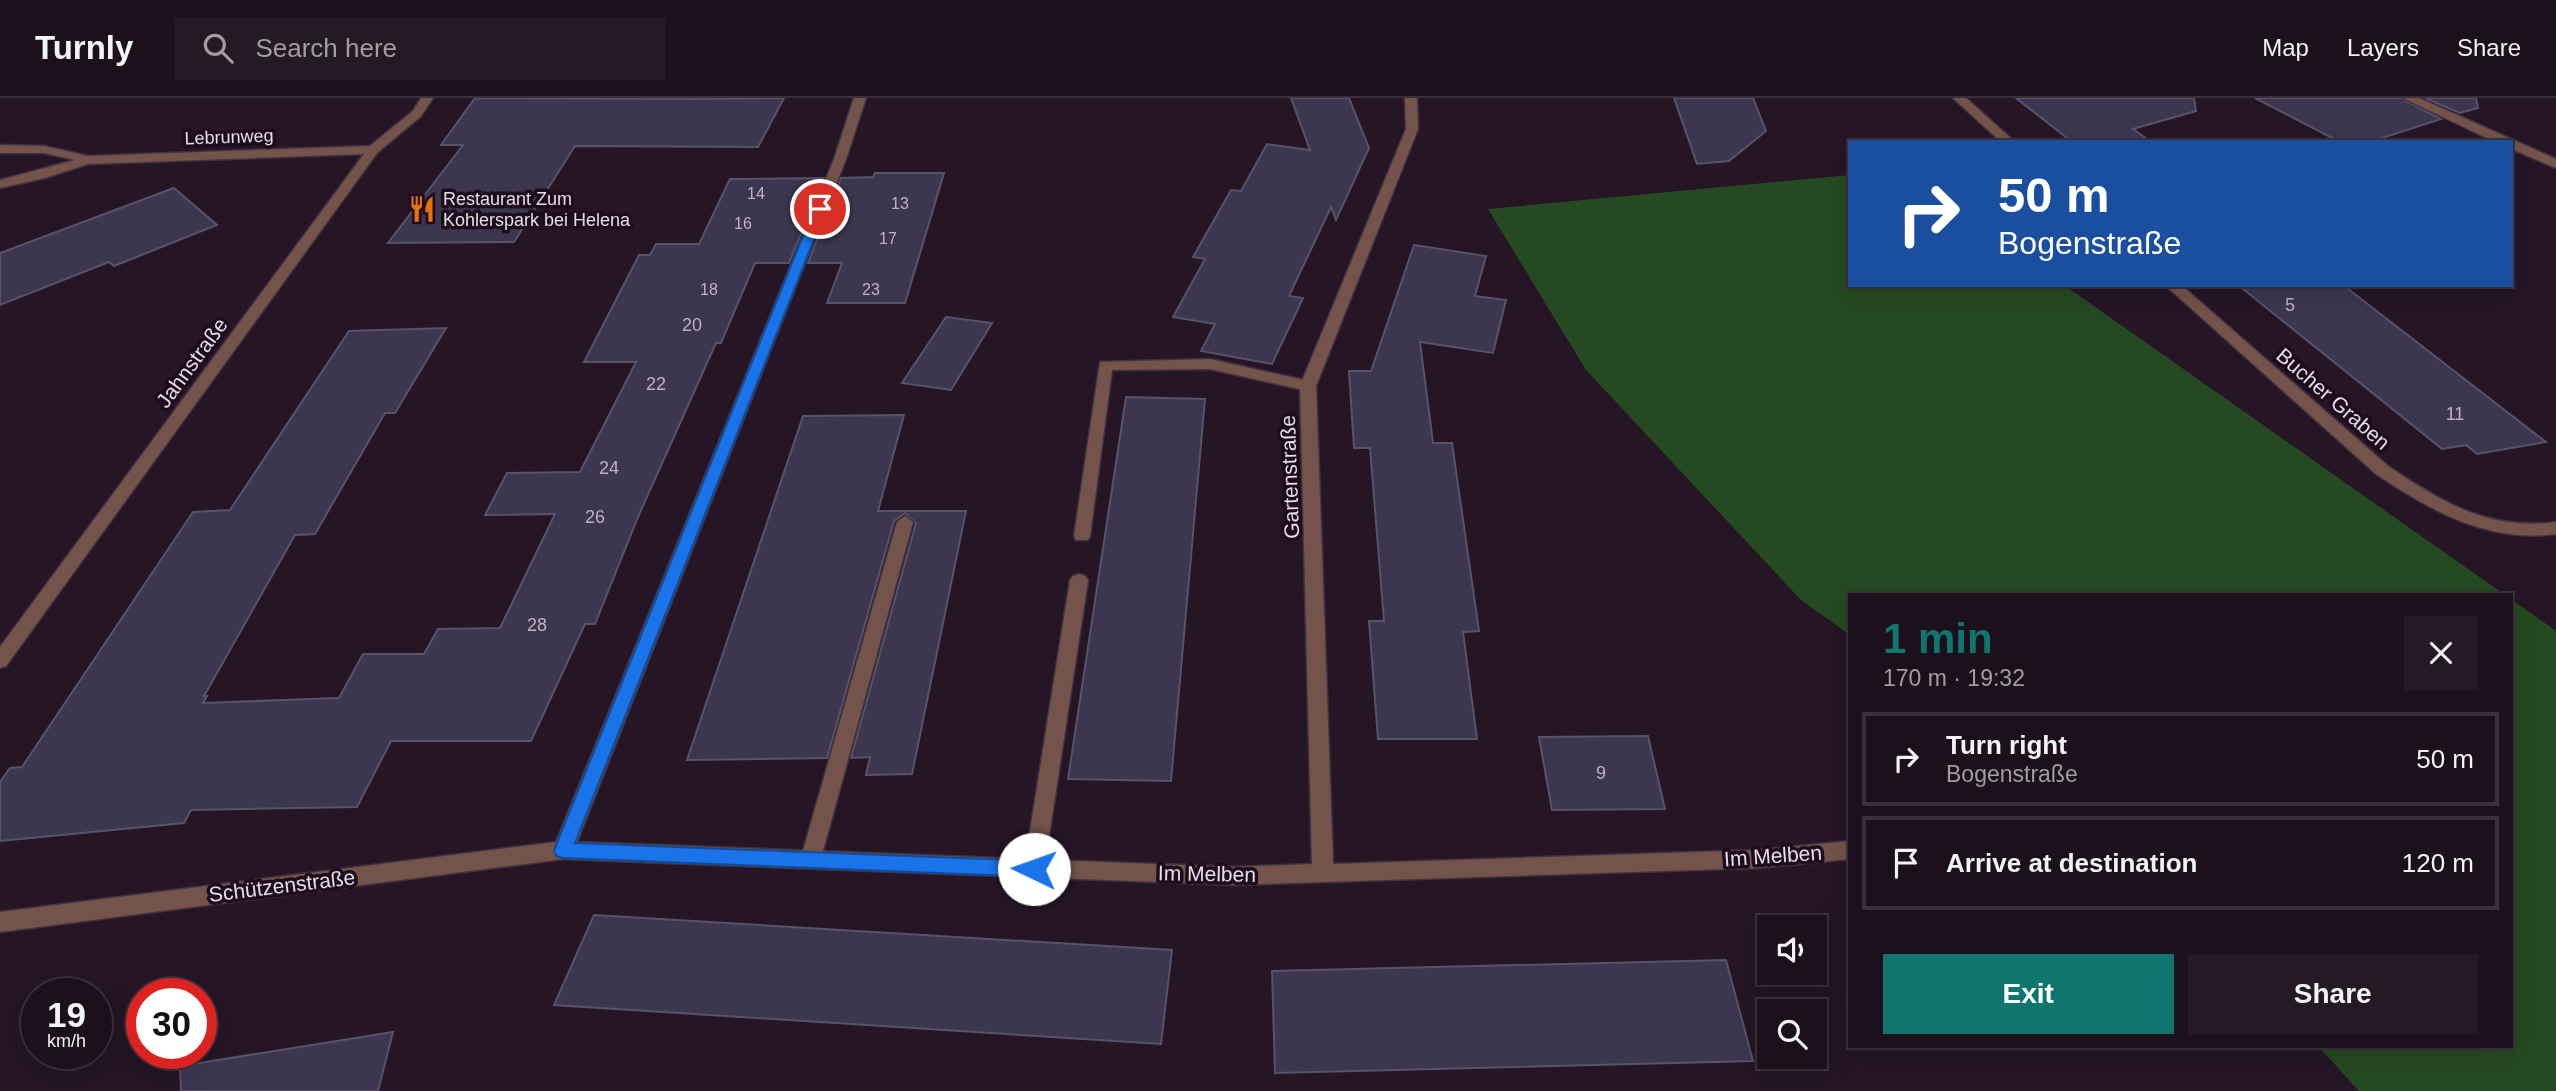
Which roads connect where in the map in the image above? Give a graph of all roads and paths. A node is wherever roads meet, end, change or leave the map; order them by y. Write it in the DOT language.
graph roads {
  1 [pos="427,98"];
  2 [pos="860,98"];
  3 [pos="1412,98"];
  4 [pos="1959,98"];
  5 [pos="2409,98"];
  6 [pos="2007,140"];
  7 [pos="2502,140"];
  8 [pos="2513,145"];
  9 [pos="0,149"];
  10 [pos="373,150"];
  11 [pos="87,160"];
  12 [pos="2556,164"];
  13 [pos="0,184"];
  14 [pos="2174,287"];
  15 [pos="1308,386"];
  16 [pos="905,522"];
  17 [pos="2556,528"];
  18 [pos="1082,536"];
  19 [pos="1079,580"];
  20 [pos="0,660"];
  21 [pos="563,850"];
  22 [pos="1848,850"];
  23 [pos="811,858"];
  24 [pos="1034,869"];
  25 [pos="1323,875"];
  26 [pos="0,922"];
  1 -- 10 [label="street, Jahnstraße"];
  2 -- 21 [label="street"];
  3 -- 15 [label="street, Gartenstraße"];
  4 -- 6 [label="street"];
  5 -- 7 [label="street"];
  8 -- 12 [label="street"];
  9 -- 11 [label="street, Lebrunweg"];
  10 -- 11 [label="street, Lebrunweg"];
  10 -- 20 [label="street, Jahnstraße"];
  11 -- 13 [label="street, Lebrunweg"];
  14 -- 17 [label="street, Bucher Graben"];
  15 -- 18 [label="street"];
  15 -- 25 [label="street, Gartenstraße"];
  16 -- 23 [label="street"];
  19 -- 24 [label="street"];
  21 -- 23 [label="street, Im Melben"];
  21 -- 26 [label="street, Schützenstraße"];
  22 -- 25 [label="street, Im Melben"];
  23 -- 24 [label="street, Im Melben"];
  24 -- 25 [label="street, Im Melben"];
}
